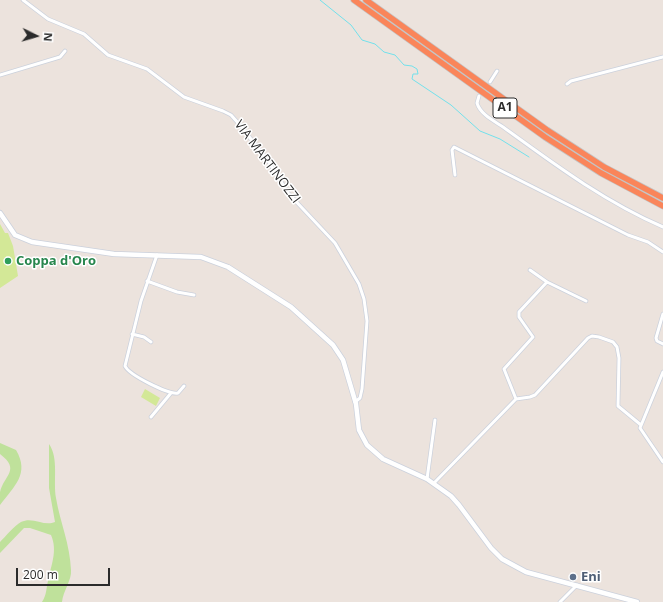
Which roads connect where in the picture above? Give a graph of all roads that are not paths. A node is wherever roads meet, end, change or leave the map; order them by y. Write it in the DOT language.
graph roads {
  1 [pos="23,0"];
  2 [pos="354,0"];
  3 [pos="366,0"];
  4 [pos="65,51"];
  5 [pos="663,57"];
  6 [pos="497,71"];
  7 [pos="0,75"];
  8 [pos="490,82"];
  9 [pos="567,84"];
  10 [pos="479,96"];
  11 [pos="455,174"];
  12 [pos="663,198"];
  13 [pos="663,206"];
  14 [pos="0,213"];
  15 [pos="663,227"];
  16 [pos="663,252"];
  17 [pos="157,255"];
  18 [pos="530,270"];
  19 [pos="147,281"];
  20 [pos="547,282"];
  21 [pos="194,295"];
  22 [pos="586,301"];
  23 [pos="663,314"];
  24 [pos="132,334"];
  25 [pos="151,342"];
  26 [pos="663,344"];
  27 [pos="663,372"];
  28 [pos="184,386"];
  29 [pos="171,393"];
  30 [pos="516,399"];
  31 [pos="355,402"];
  32 [pos="151,417"];
  33 [pos="435,420"];
  34 [pos="641,425"];
  35 [pos="663,462"];
  36 [pos="427,480"];
  37 [pos="434,484"];
  38 [pos="577,585"];
  39 [pos="560,602"];
  40 [pos="637,602"];
  1 -- 31 [label="street, VIA MARTINOZZI"];
  2 -- 13 [label="highway, A1"];
  3 -- 12 [label="highway, A1"];
  4 -- 7 [label="street"];
  5 -- 9 [label="street"];
  6 -- 8 [label="street"];
  10 -- 15 [label="street"];
  11 -- 16 [label="street"];
  14 -- 17 [label="main road"];
  17 -- 19 [label="street"];
  17 -- 31 [label="main road"];
  18 -- 20 [label="street"];
  19 -- 21 [label="street"];
  19 -- 24 [label="street"];
  20 -- 22 [label="street"];
  20 -- 30 [label="street"];
  23 -- 26 [label="street"];
  24 -- 25 [label="street"];
  24 -- 29 [label="street"];
  27 -- 34 [label="street"];
  28 -- 29 [label="street"];
  29 -- 32 [label="street"];
  30 -- 34 [label="street"];
  30 -- 37 [label="street"];
  31 -- 36 [label="main road"];
  33 -- 36 [label="street"];
  34 -- 35 [label="street"];
  36 -- 37 [label="main road"];
  37 -- 38 [label="main road"];
  38 -- 39 [label="street"];
  38 -- 40 [label="main road"];
}
